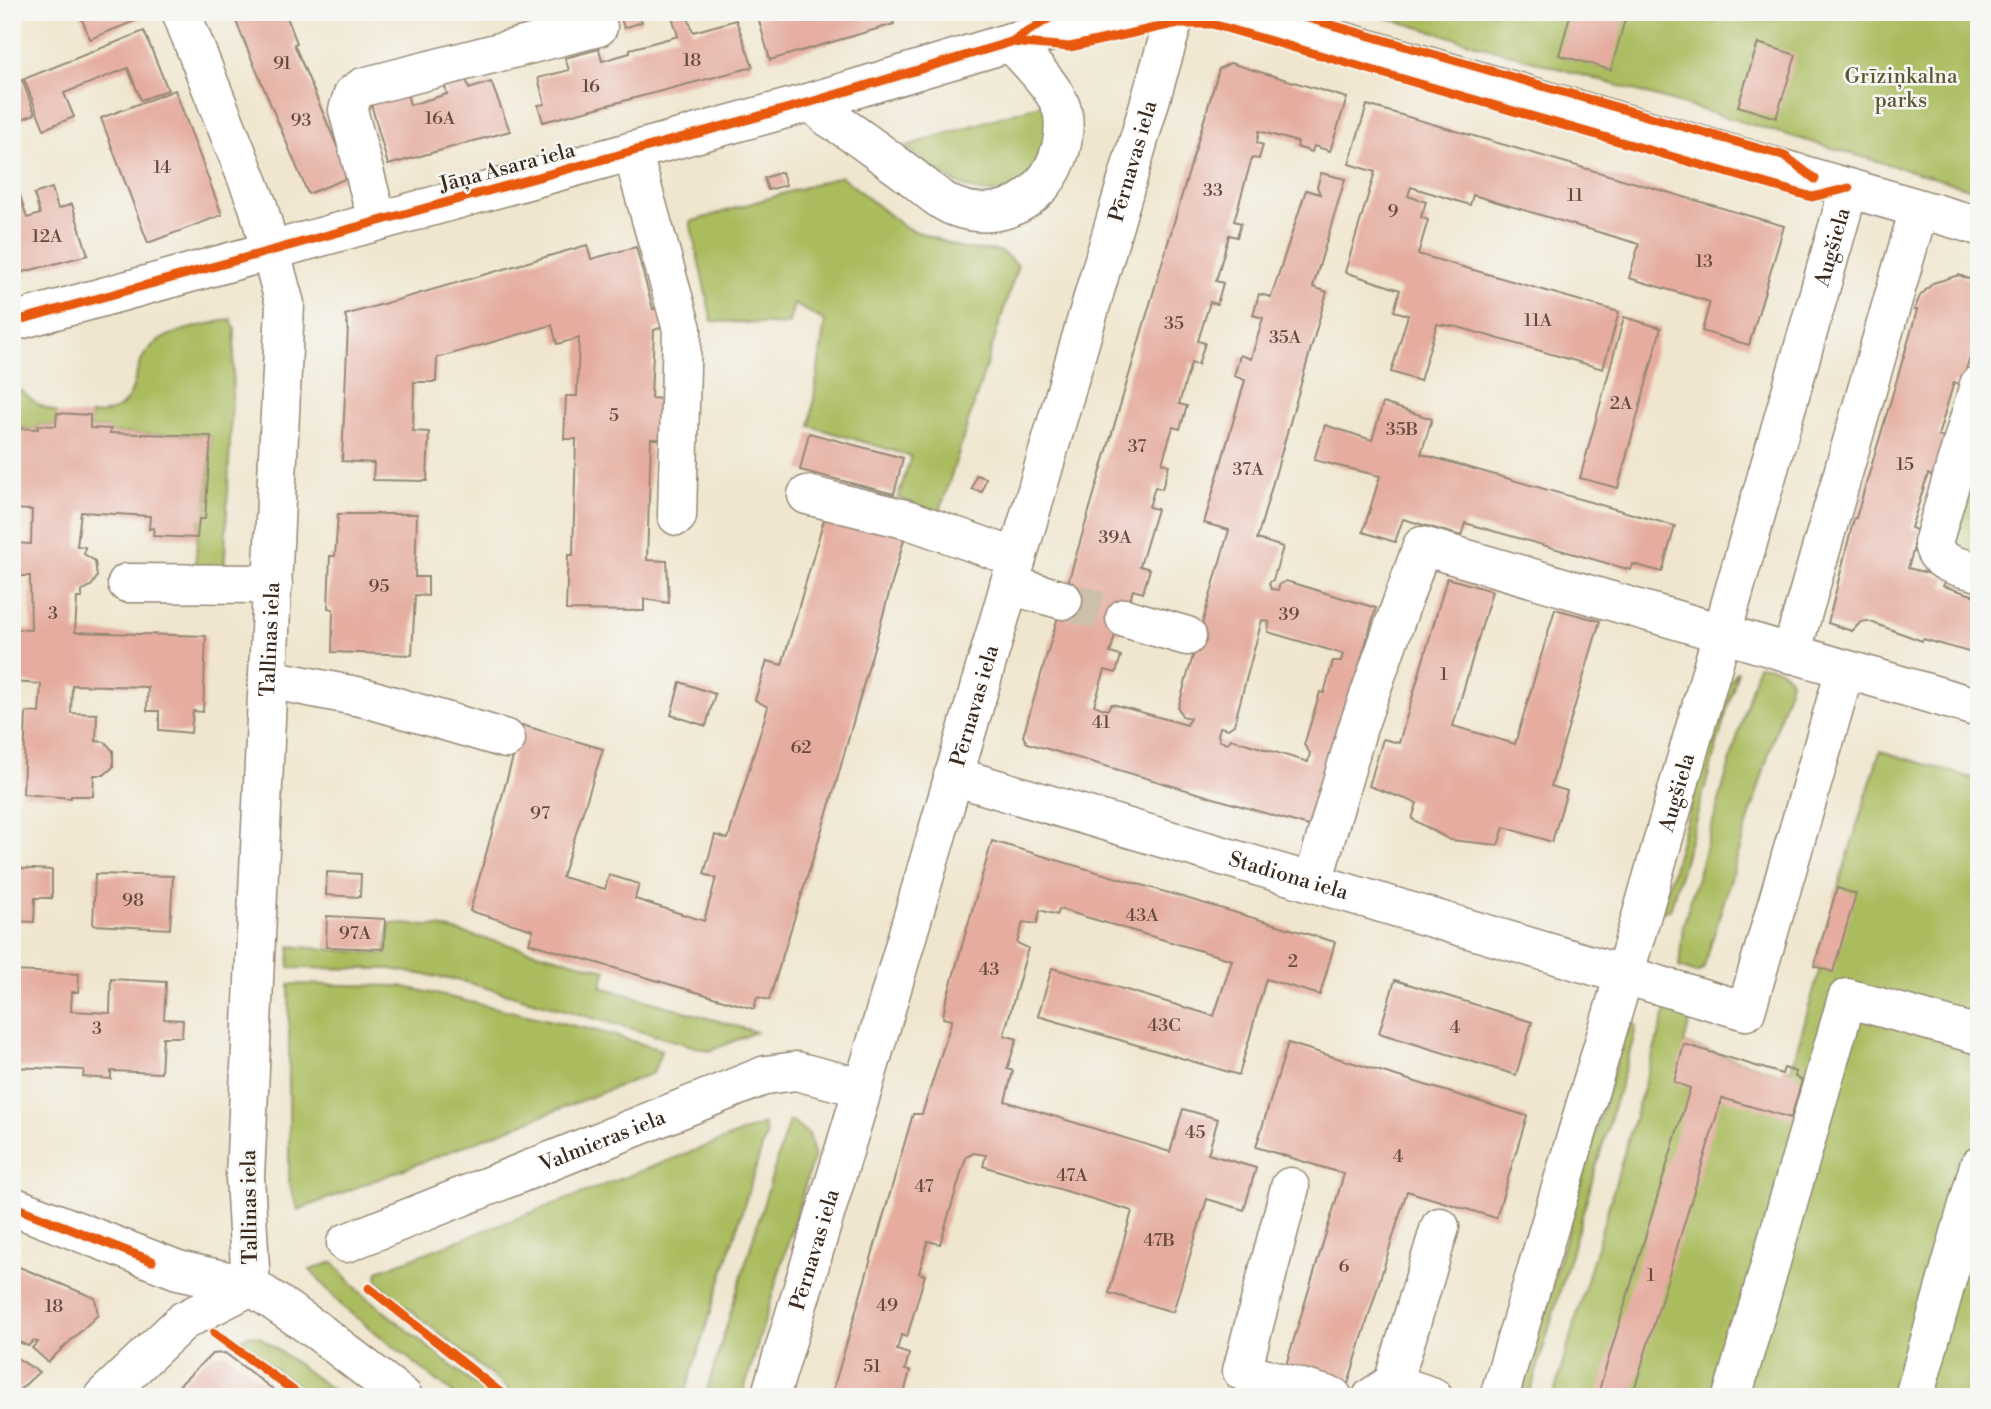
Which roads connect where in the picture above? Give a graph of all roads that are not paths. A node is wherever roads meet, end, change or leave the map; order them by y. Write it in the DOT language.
graph roads {
  1 [pos="181,12"];
  2 [pos="1133,12"];
  3 [pos="1176,12"];
  4 [pos="1242,12"];
  5 [pos="598,27"];
  6 [pos="1011,42"];
  7 [pos="811,102"];
  8 [pos="632,151"];
  9 [pos="1849,188"];
  10 [pos="1919,209"];
  11 [pos="377,220"];
  12 [pos="1979,226"];
  13 [pos="268,250"];
  14 [pos="12,322"];
  15 [pos="1979,385"];
  16 [pos="807,495"];
  17 [pos="677,516"];
  18 [pos="1013,572"];
  19 [pos="1979,572"];
  20 [pos="127,583"];
  21 [pos="272,584"];
  22 [pos="1063,600"];
  23 [pos="1125,618"];
  24 [pos="1722,634"];
  25 [pos="1187,636"];
  26 [pos="1791,654"];
  27 [pos="1845,670"];
  28 [pos="268,678"];
  29 [pos="1979,708"];
  30 [pos="506,739"];
  31 [pos="953,776"];
  32 [pos="1313,882"];
  33 [pos="1624,975"];
  34 [pos="1979,1035"];
  35 [pos="863,1088"];
  36 [pos="1979,1166"];
  37 [pos="1290,1187"];
  38 [pos="12,1206"];
  39 [pos="1440,1227"];
  40 [pos="346,1243"];
  41 [pos="251,1286"];
  42 [pos="1383,1390"];
  43 [pos="103,1397"];
  44 [pos="402,1397"];
  45 [pos="770,1397"];
  46 [pos="1333,1397"];
  47 [pos="1433,1397"];
  48 [pos="1499,1397"];
  49 [pos="1732,1397"];
  50 [pos="1914,1397"];
  1 -- 13 [label="street, Tallinas iela"];
  2 -- 6 [label="street, Jāņa Asara iela"];
  3 -- 18 [label="street, Pērnavas iela"];
  4 -- 9 [label="street"];
  5 -- 11 [label="street"];
  6 -- 7 [label="street, Jāņa Asara iela"];
  6 -- 7 [label="street"];
  7 -- 8 [label="street, Jāņa Asara iela"];
  8 -- 11 [label="street, Jāņa Asara iela"];
  8 -- 17 [label="street"];
  9 -- 10 [label="street"];
  9 -- 24 [label="street, Augšiela"];
  10 -- 12 [label="street"];
  10 -- 26 [label="street"];
  11 -- 13 [label="street, Jāņa Asara iela"];
  13 -- 14 [label="street, Jāņa Asara iela"];
  13 -- 21 [label="street, Tallinas iela"];
  15 -- 19 [label="street"];
  16 -- 18 [label="street"];
  18 -- 22 [label="street"];
  18 -- 31 [label="street, Pērnavas iela"];
  20 -- 21 [label="street"];
  21 -- 28 [label="street, Tallinas iela"];
  23 -- 25 [label="street"];
  24 -- 26 [label="street"];
  24 -- 32 [label="street"];
  24 -- 33 [label="street, Augšiela"];
  26 -- 27 [label="street"];
  27 -- 29 [label="street"];
  27 -- 33 [label="street, Stadiona iela"];
  28 -- 30 [label="street"];
  28 -- 41 [label="street, Tallinas iela"];
  31 -- 32 [label="street, Stadiona iela"];
  31 -- 35 [label="street, Pērnavas iela"];
  32 -- 33 [label="street, Stadiona iela"];
  33 -- 48 [label="street, Augšiela"];
  34 -- 49 [label="street"];
  35 -- 40 [label="street, Valmieras iela"];
  35 -- 45 [label="street, Pērnavas iela"];
  36 -- 50 [label="street"];
  37 -- 46 [label="street"];
  38 -- 41 [label="street"];
  39 -- 42 [label="street"];
  41 -- 43 [label="street"];
  41 -- 44 [label="street"];
  42 -- 47 [label="street"];
}
